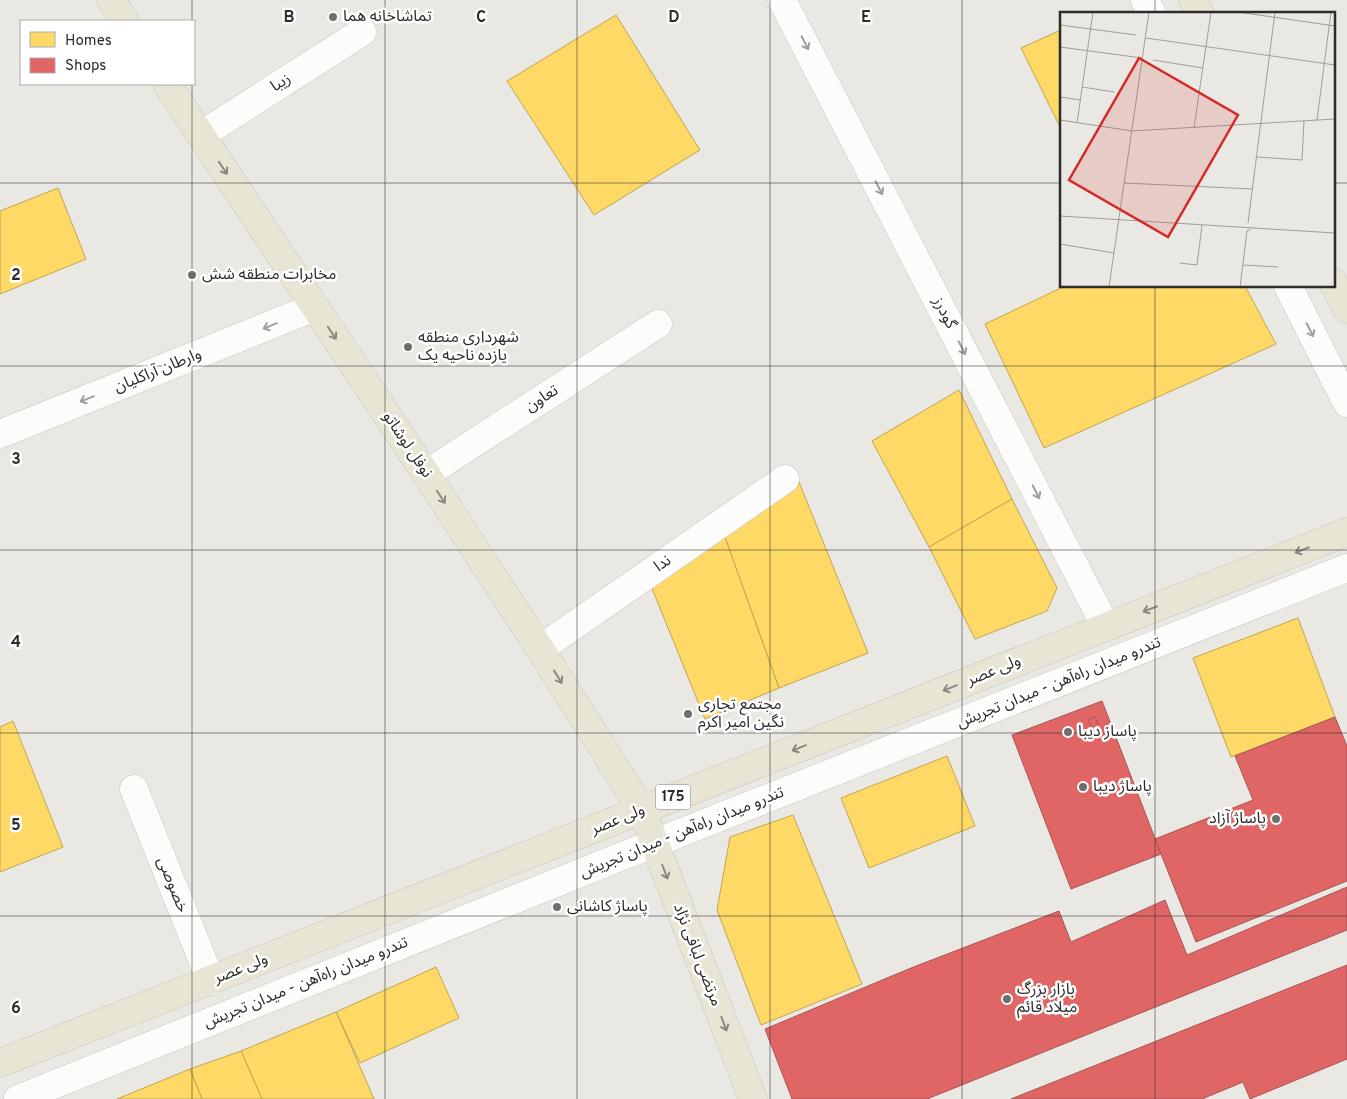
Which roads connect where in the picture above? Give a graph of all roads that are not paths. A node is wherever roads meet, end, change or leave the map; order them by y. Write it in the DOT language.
graph roads {
  1 [pos="112,0"];
  2 [pos="782,0"];
  3 [pos="1145,0"];
  4 [pos="1193,0"];
  5 [pos="1151,12"];
  6 [pos="1199,12"];
  7 [pos="125,20"];
  8 [pos="362,32"];
  9 [pos="168,85"];
  10 [pos="201,135"];
  11 [pos="1334,284"];
  12 [pos="1289,288"];
  13 [pos="315,308"];
  14 [pos="1347,309"];
  15 [pos="658,324"];
  16 [pos="1347,403"];
  17 [pos="0,434"];
  18 [pos="426,474"];
  19 [pos="785,479"];
  20 [pos="1347,532"];
  21 [pos="1347,568"];
  22 [pos="1106,627"];
  23 [pos="540,649"];
  24 [pos="134,789"];
  25 [pos="642,810"];
  26 [pos="655,843"];
  27 [pos="211,980"];
  28 [pos="0,1063"];
  29 [pos="18,1099"];
  30 [pos="752,1099"];
  1 -- 7 [label="main road"];
  2 -- 22 [label="street, گودرز, one-way"];
  3 -- 5 [label="street"];
  4 -- 6 [label="main road"];
  8 -- 10 [label="street, زیبا"];
  9 -- 10 [label="main road, نوفل لوشاتو"];
  10 -- 13 [label="main road, نوفل لوشاتو, one-way"];
  11 -- 14 [label="main road"];
  12 -- 16 [label="street, one-way"];
  13 -- 17 [label="street, وارطان آراکلیان, one-way"];
  13 -- 18 [label="main road, نوفل لوشاتو, one-way"];
  15 -- 18 [label="street, تعاون"];
  18 -- 23 [label="main road, نوفل لوشاتو, one-way"];
  19 -- 23 [label="street, ندا"];
  20 -- 22 [label="main road, ولی عصر / 175, one-way"];
  21 -- 26 [label="street, تندرو میدان راه‌آهن - میدان تجریش"];
  22 -- 25 [label="main road, ولی عصر / 175, one-way"];
  23 -- 25 [label="main road, نوفل لوشاتو, one-way"];
  24 -- 27 [label="street, خصوصی"];
  25 -- 26 [label="main road, مرتضی لبافی نژاد"];
  25 -- 27 [label="main road, ولی عصر / 175"];
  26 -- 29 [label="street, تندرو میدان راه‌آهن - میدان تجریش"];
  26 -- 30 [label="main road, مرتضی لبافی نژاد, one-way"];
  27 -- 28 [label="main road, ولی عصر / 175"];
}
